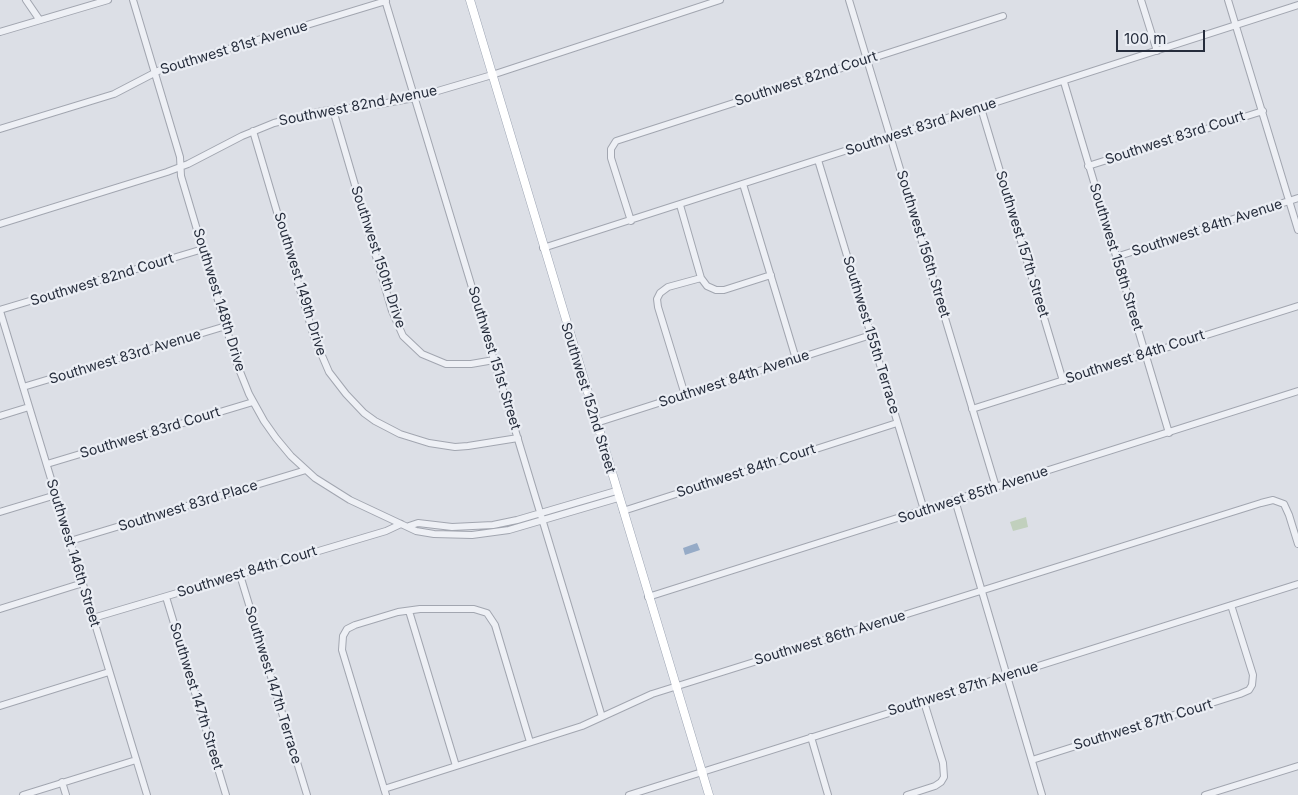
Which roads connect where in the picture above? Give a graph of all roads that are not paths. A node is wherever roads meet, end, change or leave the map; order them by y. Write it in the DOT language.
graph roads {
  1 [pos="26,0"];
  2 [pos="108,0"];
  3 [pos="133,0"];
  4 [pos="385,0"];
  5 [pos="470,0"];
  6 [pos="720,0"];
  7 [pos="849,0"];
  8 [pos="1141,0"];
  9 [pos="1228,0"];
  10 [pos="92,2"];
  11 [pos="1298,5"];
  12 [pos="1003,16"];
  13 [pos="39,20"];
  14 [pos="1236,26"];
  15 [pos="0,32"];
  16 [pos="1157,51"];
  17 [pos="867,59"];
  18 [pos="155,72"];
  19 [pos="492,75"];
  20 [pos="1064,82"];
  21 [pos="414,98"];
  22 [pos="981,108"];
  23 [pos="333,110"];
  24 [pos="1262,111"];
  25 [pos="0,129"];
  26 [pos="253,131"];
  27 [pos="890,137"];
  28 [pos="818,160"];
  29 [pos="1088,166"];
  30 [pos="181,167"];
  31 [pos="743,184"];
  32 [pos="1298,198"];
  33 [pos="1289,201"];
  34 [pos="680,205"];
  35 [pos="631,221"];
  36 [pos="0,224"];
  37 [pos="1298,230"];
  38 [pos="543,248"];
  39 [pos="203,249"];
  40 [pos="1116,257"];
  41 [pos="771,275"];
  42 [pos="701,278"];
  43 [pos="1298,306"];
  44 [pos="0,310"];
  45 [pos="226,326"];
  46 [pos="871,335"];
  47 [pos="1145,354"];
  48 [pos="796,359"];
  49 [pos="494,360"];
  50 [pos="1063,380"];
  51 [pos="23,387"];
  52 [pos="1298,391"];
  53 [pos="685,395"];
  54 [pos="253,402"];
  55 [pos="29,406"];
  56 [pos="972,409"];
  57 [pos="0,416"];
  58 [pos="596,423"];
  59 [pos="897,423"];
  60 [pos="1169,432"];
  61 [pos="518,438"];
  62 [pos="47,464"];
  63 [pos="306,470"];
  64 [pos="996,487"];
  65 [pos="617,494"];
  66 [pos="56,495"];
  67 [pos="955,500"];
  68 [pos="924,510"];
  69 [pos="623,511"];
  70 [pos="0,512"];
  71 [pos="540,513"];
  72 [pos="543,521"];
  73 [pos="401,524"];
  74 [pos="409,526"];
  75 [pos="70,541"];
  76 [pos="1298,544"];
  77 [pos="240,574"];
  78 [pos="83,583"];
  79 [pos="1298,584"];
  80 [pos="981,590"];
  81 [pos="166,597"];
  82 [pos="648,597"];
  83 [pos="1231,605"];
  84 [pos="0,609"];
  85 [pos="409,611"];
  86 [pos="93,618"];
  87 [pos="109,672"];
  88 [pos="1007,676"];
  89 [pos="676,686"];
  90 [pos="924,702"];
  91 [pos="0,706"];
  92 [pos="602,717"];
  93 [pos="811,737"];
  94 [pos="530,742"];
  95 [pos="136,760"];
  96 [pos="1032,760"];
  97 [pos="456,766"];
  98 [pos="1298,766"];
  99 [pos="702,772"];
  100 [pos="62,782"];
  101 [pos="385,792"];
  102 [pos="23,795"];
  103 [pos="66,795"];
  104 [pos="146,795"];
  105 [pos="226,795"];
  106 [pos="307,795"];
  107 [pos="629,795"];
  108 [pos="709,795"];
  109 [pos="828,795"];
  110 [pos="907,795"];
  111 [pos="1042,795"];
  112 [pos="1205,795"];
  1 -- 13 [label="street"];
  2 -- 10 [label="street"];
  3 -- 18 [label="street, Southwest 148th Drive"];
  4 -- 18 [label="street, Southwest 81st Avenue"];
  4 -- 21 [label="street, Southwest 151st Street"];
  5 -- 19 [label="main road, Southwest 152nd Street"];
  6 -- 19 [label="street, Southwest 82nd Avenue"];
  7 -- 17 [label="street, Southwest 156th Street"];
  8 -- 16 [label="street"];
  9 -- 14 [label="street"];
  10 -- 13 [label="street"];
  11 -- 14 [label="street, Southwest 83rd Avenue"];
  12 -- 17 [label="street, Southwest 82nd Court"];
  13 -- 15 [label="street"];
  14 -- 16 [label="street, Southwest 83rd Avenue"];
  14 -- 24 [label="street"];
  16 -- 20 [label="street, Southwest 83rd Avenue"];
  17 -- 27 [label="street, Southwest 156th Street"];
  17 -- 35 [label="street, Southwest 82nd Court"];
  18 -- 25 [label="street, Southwest 81st Avenue"];
  18 -- 30 [label="street, Southwest 148th Drive"];
  19 -- 21 [label="street, Southwest 82nd Avenue"];
  19 -- 38 [label="main road, Southwest 152nd Street"];
  20 -- 22 [label="street, Southwest 83rd Avenue"];
  20 -- 29 [label="street, Southwest 158th Street"];
  21 -- 23 [label="street, Southwest 82nd Avenue"];
  21 -- 49 [label="street, Southwest 151st Street"];
  22 -- 27 [label="street, Southwest 83rd Avenue"];
  22 -- 50 [label="street, Southwest 157th Street"];
  23 -- 26 [label="street, Southwest 82nd Avenue"];
  23 -- 49 [label="street, Southwest 150th Drive"];
  24 -- 29 [label="street, Southwest 83rd Court"];
  24 -- 33 [label="street"];
  26 -- 30 [label="street, Southwest 82nd Avenue"];
  26 -- 61 [label="street, Southwest 149th Drive"];
  27 -- 28 [label="street, Southwest 83rd Avenue"];
  27 -- 56 [label="street, Southwest 156th Street"];
  28 -- 31 [label="street, Southwest 83rd Avenue"];
  28 -- 46 [label="street, Southwest 155th Terrace"];
  29 -- 40 [label="street, Southwest 158th Street"];
  30 -- 36 [label="street, Southwest 82nd Avenue"];
  30 -- 39 [label="street, Southwest 148th Drive"];
  31 -- 34 [label="street, Southwest 83rd Avenue"];
  31 -- 41 [label="street"];
  32 -- 33 [label="street, Southwest 84th Avenue"];
  33 -- 37 [label="street"];
  33 -- 40 [label="street, Southwest 84th Avenue"];
  34 -- 35 [label="street, Southwest 83rd Avenue"];
  34 -- 42 [label="street"];
  35 -- 38 [label="street, Southwest 83rd Avenue"];
  38 -- 58 [label="main road, Southwest 152nd Street"];
  39 -- 44 [label="street, Southwest 82nd Court"];
  39 -- 45 [label="street, Southwest 148th Drive"];
  40 -- 47 [label="street, Southwest 158th Street"];
  41 -- 42 [label="street"];
  41 -- 48 [label="street"];
  42 -- 53 [label="street"];
  43 -- 47 [label="street, Southwest 84th Court"];
  44 -- 51 [label="street, Southwest 146th Street"];
  45 -- 51 [label="street, Southwest 83rd Avenue"];
  45 -- 54 [label="street, Southwest 148th Drive"];
  46 -- 48 [label="street, Southwest 84th Avenue"];
  46 -- 59 [label="street, Southwest 155th Terrace"];
  47 -- 50 [label="street, Southwest 84th Court"];
  47 -- 60 [label="street, Southwest 158th Street"];
  48 -- 53 [label="street, Southwest 84th Avenue"];
  49 -- 61 [label="street, Southwest 151st Street"];
  50 -- 56 [label="street, Southwest 84th Court"];
  51 -- 55 [label="street, Southwest 146th Street"];
  52 -- 60 [label="street, Southwest 85th Avenue"];
  53 -- 58 [label="street, Southwest 84th Avenue"];
  54 -- 62 [label="street, Southwest 83rd Court"];
  54 -- 63 [label="street, Southwest 148th Drive"];
  55 -- 57 [label="street"];
  55 -- 62 [label="street, Southwest 146th Street"];
  56 -- 64 [label="street, Southwest 156th Street"];
  58 -- 65 [label="main road, Southwest 152nd Street"];
  59 -- 68 [label="street, Southwest 155th Terrace"];
  59 -- 69 [label="street, Southwest 84th Court"];
  60 -- 64 [label="street, Southwest 85th Avenue"];
  61 -- 71 [label="street, Southwest 151st Street"];
  62 -- 66 [label="street, Southwest 146th Street"];
  63 -- 73 [label="street, Southwest 148th Drive"];
  63 -- 75 [label="street, Southwest 83rd Place"];
  64 -- 67 [label="street, Southwest 85th Avenue"];
  65 -- 69 [label="main road, Southwest 152nd Street"];
  65 -- 71 [label="street"];
  65 -- 72 [label="street"];
  66 -- 70 [label="street"];
  66 -- 75 [label="street, Southwest 146th Street"];
  67 -- 68 [label="street, Southwest 85th Avenue"];
  67 -- 80 [label="street"];
  68 -- 82 [label="street, Southwest 85th Avenue"];
  69 -- 82 [label="main road, Southwest 152nd Street"];
  71 -- 72 [label="street, Southwest 151st Street"];
  71 -- 74 [label="street"];
  72 -- 74 [label="street"];
  72 -- 92 [label="street, Southwest 151st Street"];
  73 -- 74 [label="street, Southwest 148th Drive"];
  73 -- 77 [label="street, Southwest 84th Court"];
  75 -- 78 [label="street, Southwest 146th Street"];
  76 -- 80 [label="street, Southwest 86th Avenue"];
  77 -- 81 [label="street, Southwest 84th Court"];
  77 -- 106 [label="street, Southwest 147th Terrace"];
  78 -- 84 [label="street"];
  78 -- 86 [label="street, Southwest 146th Street"];
  79 -- 83 [label="street, Southwest 87th Avenue"];
  80 -- 88 [label="street"];
  80 -- 89 [label="street, Southwest 86th Avenue"];
  81 -- 86 [label="street, Southwest 84th Court"];
  81 -- 105 [label="street, Southwest 147th Street"];
  82 -- 89 [label="main road, Southwest 152nd Street"];
  83 -- 88 [label="street, Southwest 87th Avenue"];
  83 -- 96 [label="street, Southwest 87th Court"];
  85 -- 94 [label="street"];
  85 -- 97 [label="street"];
  85 -- 101 [label="street"];
  86 -- 87 [label="street, Southwest 146th Street"];
  87 -- 91 [label="street"];
  87 -- 95 [label="street, Southwest 146th Street"];
  88 -- 90 [label="street, Southwest 87th Avenue"];
  88 -- 96 [label="street"];
  89 -- 92 [label="street, Southwest 86th Avenue"];
  89 -- 99 [label="main road, Southwest 152nd Street"];
  90 -- 93 [label="street, Southwest 87th Avenue"];
  90 -- 110 [label="street"];
  92 -- 94 [label="street, Southwest 86th Avenue"];
  93 -- 99 [label="street, Southwest 87th Avenue"];
  93 -- 109 [label="street"];
  94 -- 97 [label="street, Southwest 86th Avenue"];
  95 -- 100 [label="street"];
  95 -- 104 [label="street, Southwest 146th Street"];
  96 -- 111 [label="street"];
  97 -- 101 [label="street, Southwest 86th Avenue"];
  98 -- 112 [label="street"];
  99 -- 107 [label="street, Southwest 87th Avenue"];
  99 -- 108 [label="main road, Southwest 152nd Street"];
  100 -- 102 [label="street"];
  100 -- 103 [label="street"];
}
